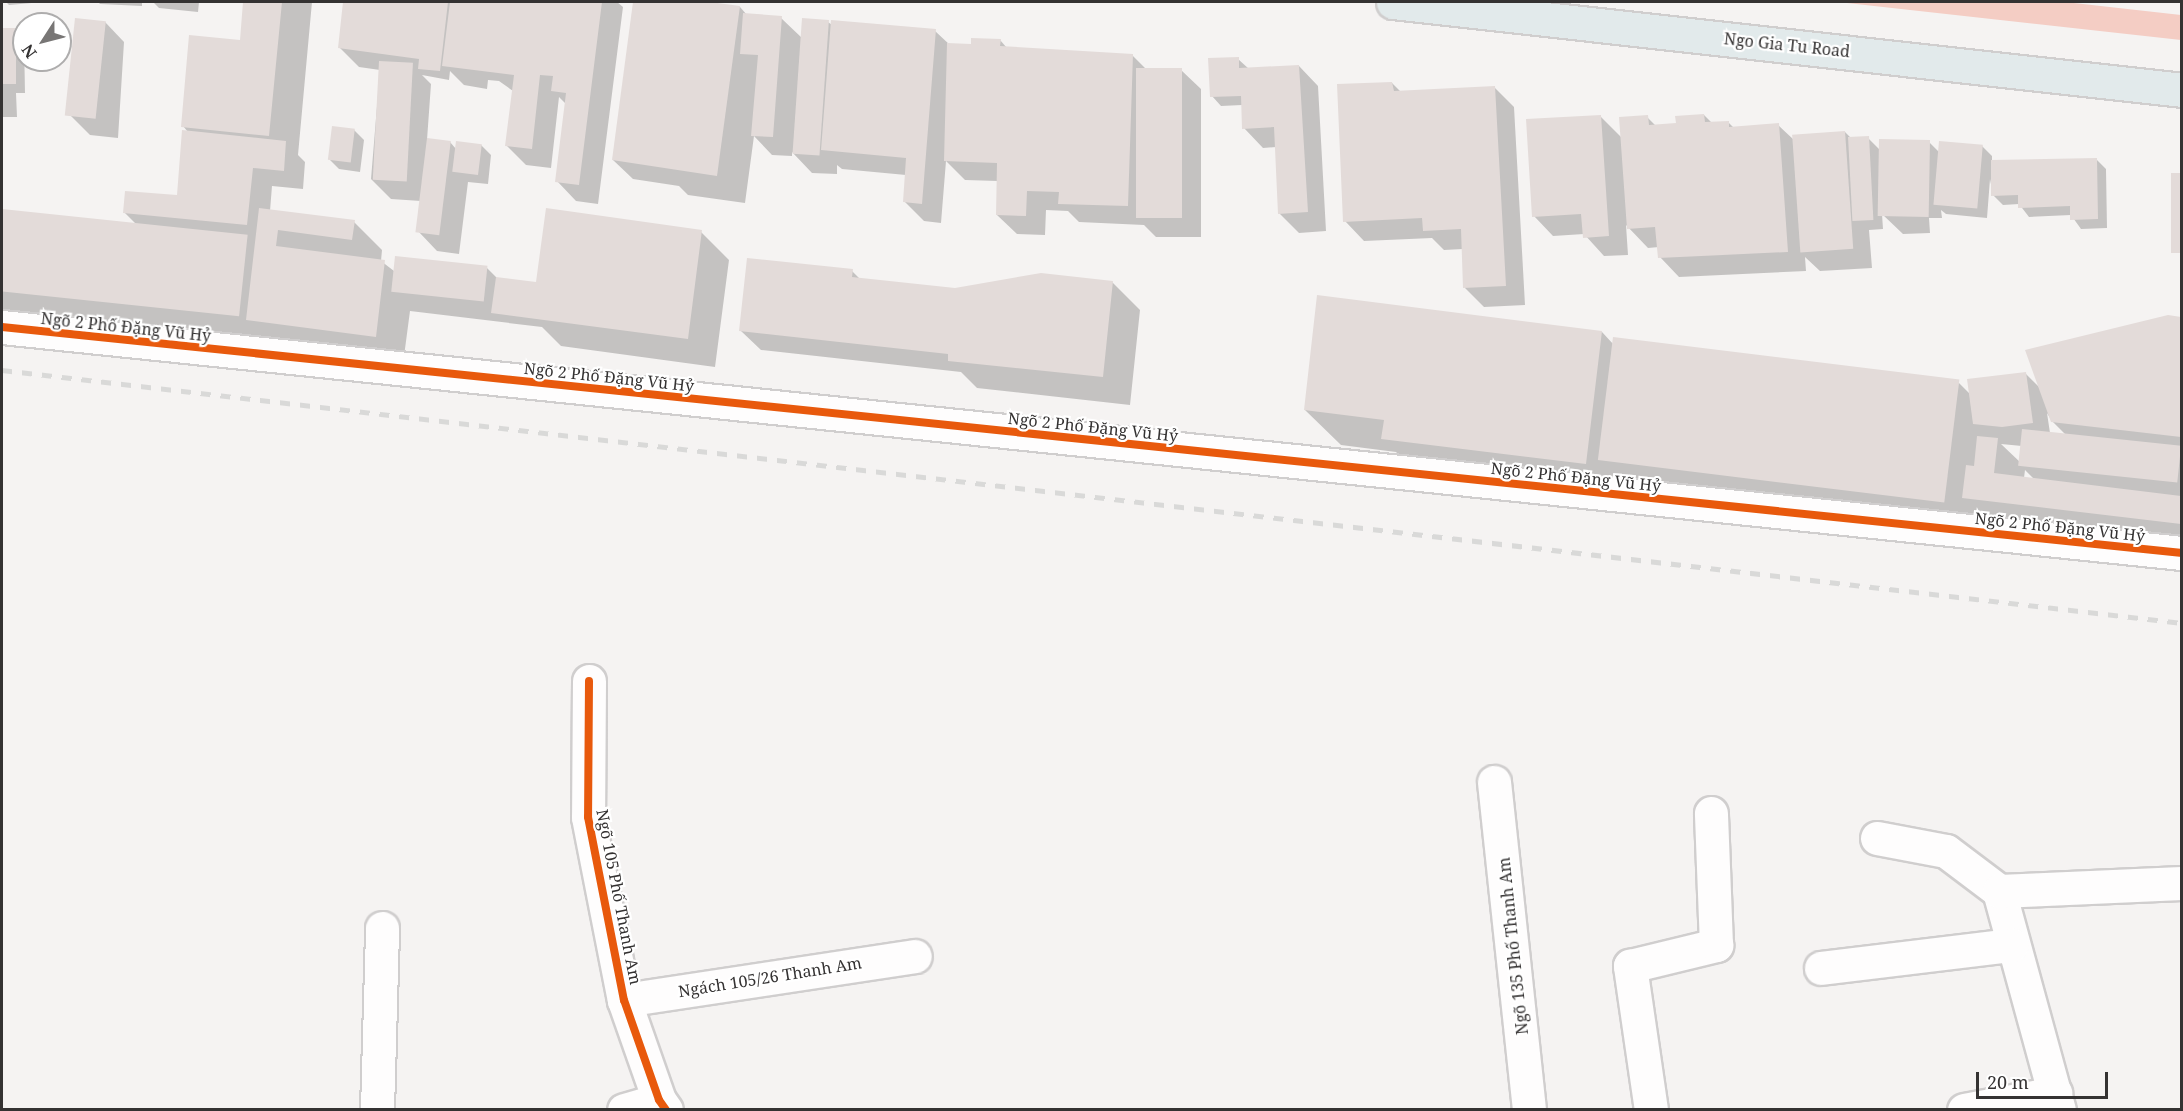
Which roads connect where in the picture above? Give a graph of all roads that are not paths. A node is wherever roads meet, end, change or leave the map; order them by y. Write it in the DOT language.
graph roads {
  1 [pos="1393,2"];
  2 [pos="2181,90"];
  3 [pos="2,327"];
  4 [pos="2181,553"];
  5 [pos="589,681"];
  6 [pos="1494,782"];
  7 [pos="1711,813"];
  8 [pos="1877,838"];
  9 [pos="2181,883"];
  10 [pos="2000,891"];
  11 [pos="382,928"];
  12 [pos="2013,945"];
  13 [pos="915,956"];
  14 [pos="1821,968"];
  15 [pos="624,1000"];
  16 [pos="2057,1101"];
  17 [pos="662,1105"];
  18 [pos="377,1110"];
  19 [pos="624,1110"];
  20 [pos="1529,1110"];
  21 [pos="1651,1110"];
  22 [pos="1964,1110"];
  1 -- 2 [label="main road, Ngo Gia Tu Road"];
  3 -- 4 [label="street, Ngõ 2 Phố Đặng Vũ Hỷ"];
  5 -- 15 [label="street, Ngõ 105 Phố Thanh Am"];
  6 -- 20 [label="street, Ngõ 135 Phố Thanh Am"];
  7 -- 21 [label="street"];
  8 -- 10 [label="street"];
  9 -- 10 [label="street"];
  10 -- 12 [label="street"];
  11 -- 18 [label="street"];
  12 -- 14 [label="street"];
  12 -- 16 [label="street"];
  13 -- 15 [label="street, Ngách 105/26 Thanh Am"];
  15 -- 17 [label="street, Ngõ 105 Phố Thanh Am"];
  16 -- 22 [label="street"];
  17 -- 19 [label="street"];
}
